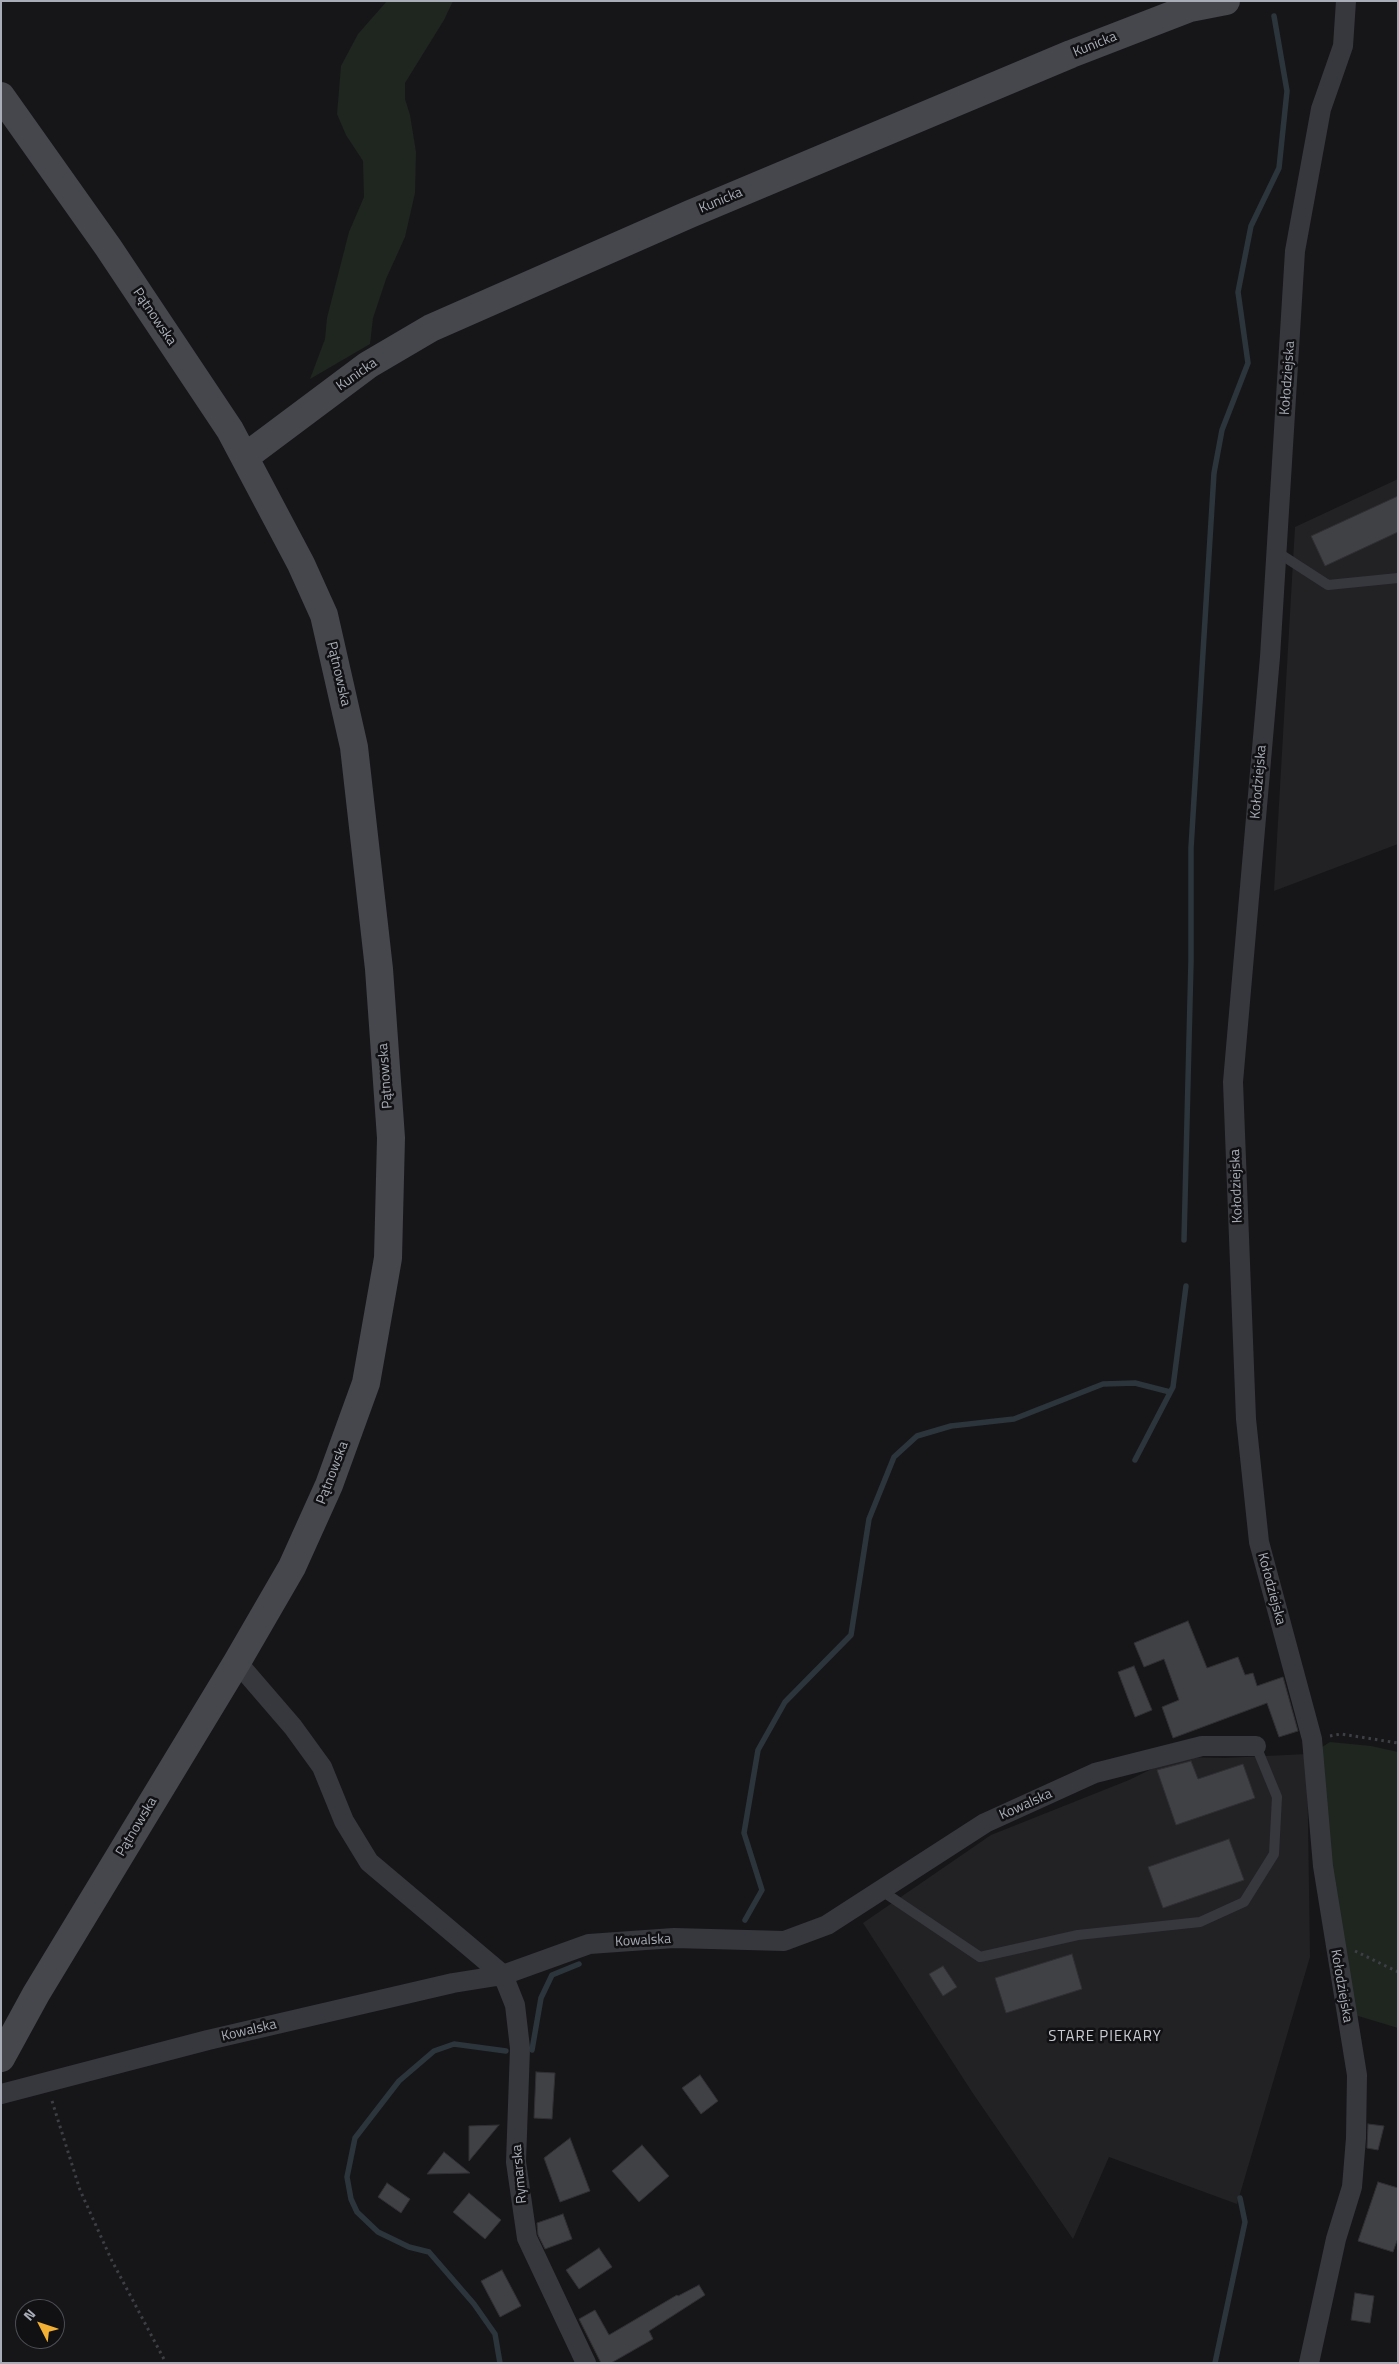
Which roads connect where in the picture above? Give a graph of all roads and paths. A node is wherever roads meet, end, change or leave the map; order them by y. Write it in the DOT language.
graph roads {
  1 [pos="1226,1"];
  2 [pos="1346,1"];
  3 [pos="1,96"];
  4 [pos="245,457"];
  5 [pos="1277,552"];
  6 [pos="1398,578"];
  7 [pos="237,1662"];
  8 [pos="1312,1739"];
  9 [pos="1398,1743"];
  10 [pos="1256,1746"];
  11 [pos="882,1891"];
  12 [pos="1334,1942"];
  13 [pos="1398,1972"];
  14 [pos="503,1975"];
  15 [pos="1,2058"];
  16 [pos="43,2083"];
  17 [pos="1,2094"];
  18 [pos="166,2363"];
  19 [pos="586,2363"];
  20 [pos="1309,2363"];
  1 -- 4 [label="street, Kunicka"];
  2 -- 5 [label="street, Kołodziejska"];
  3 -- 4 [label="street, Pątnowska"];
  4 -- 7 [label="street, Pątnowska"];
  5 -- 6 [label="lane"];
  5 -- 8 [label="street, Kołodziejska"];
  7 -- 14 [label="street"];
  7 -- 15 [label="street, Pątnowska"];
  8 -- 9 [label="path"];
  8 -- 12 [label="street, Kołodziejska"];
  10 -- 11 [label="street, Kowalska"];
  10 -- 11 [label="lane"];
  11 -- 14 [label="street, Kowalska"];
  12 -- 13 [label="path"];
  12 -- 20 [label="street, Kołodziejska"];
  14 -- 16 [label="street, Kowalska"];
  14 -- 19 [label="street, Rymarska"];
  16 -- 17 [label="street, Kowalska"];
  16 -- 18 [label="path"];
}
